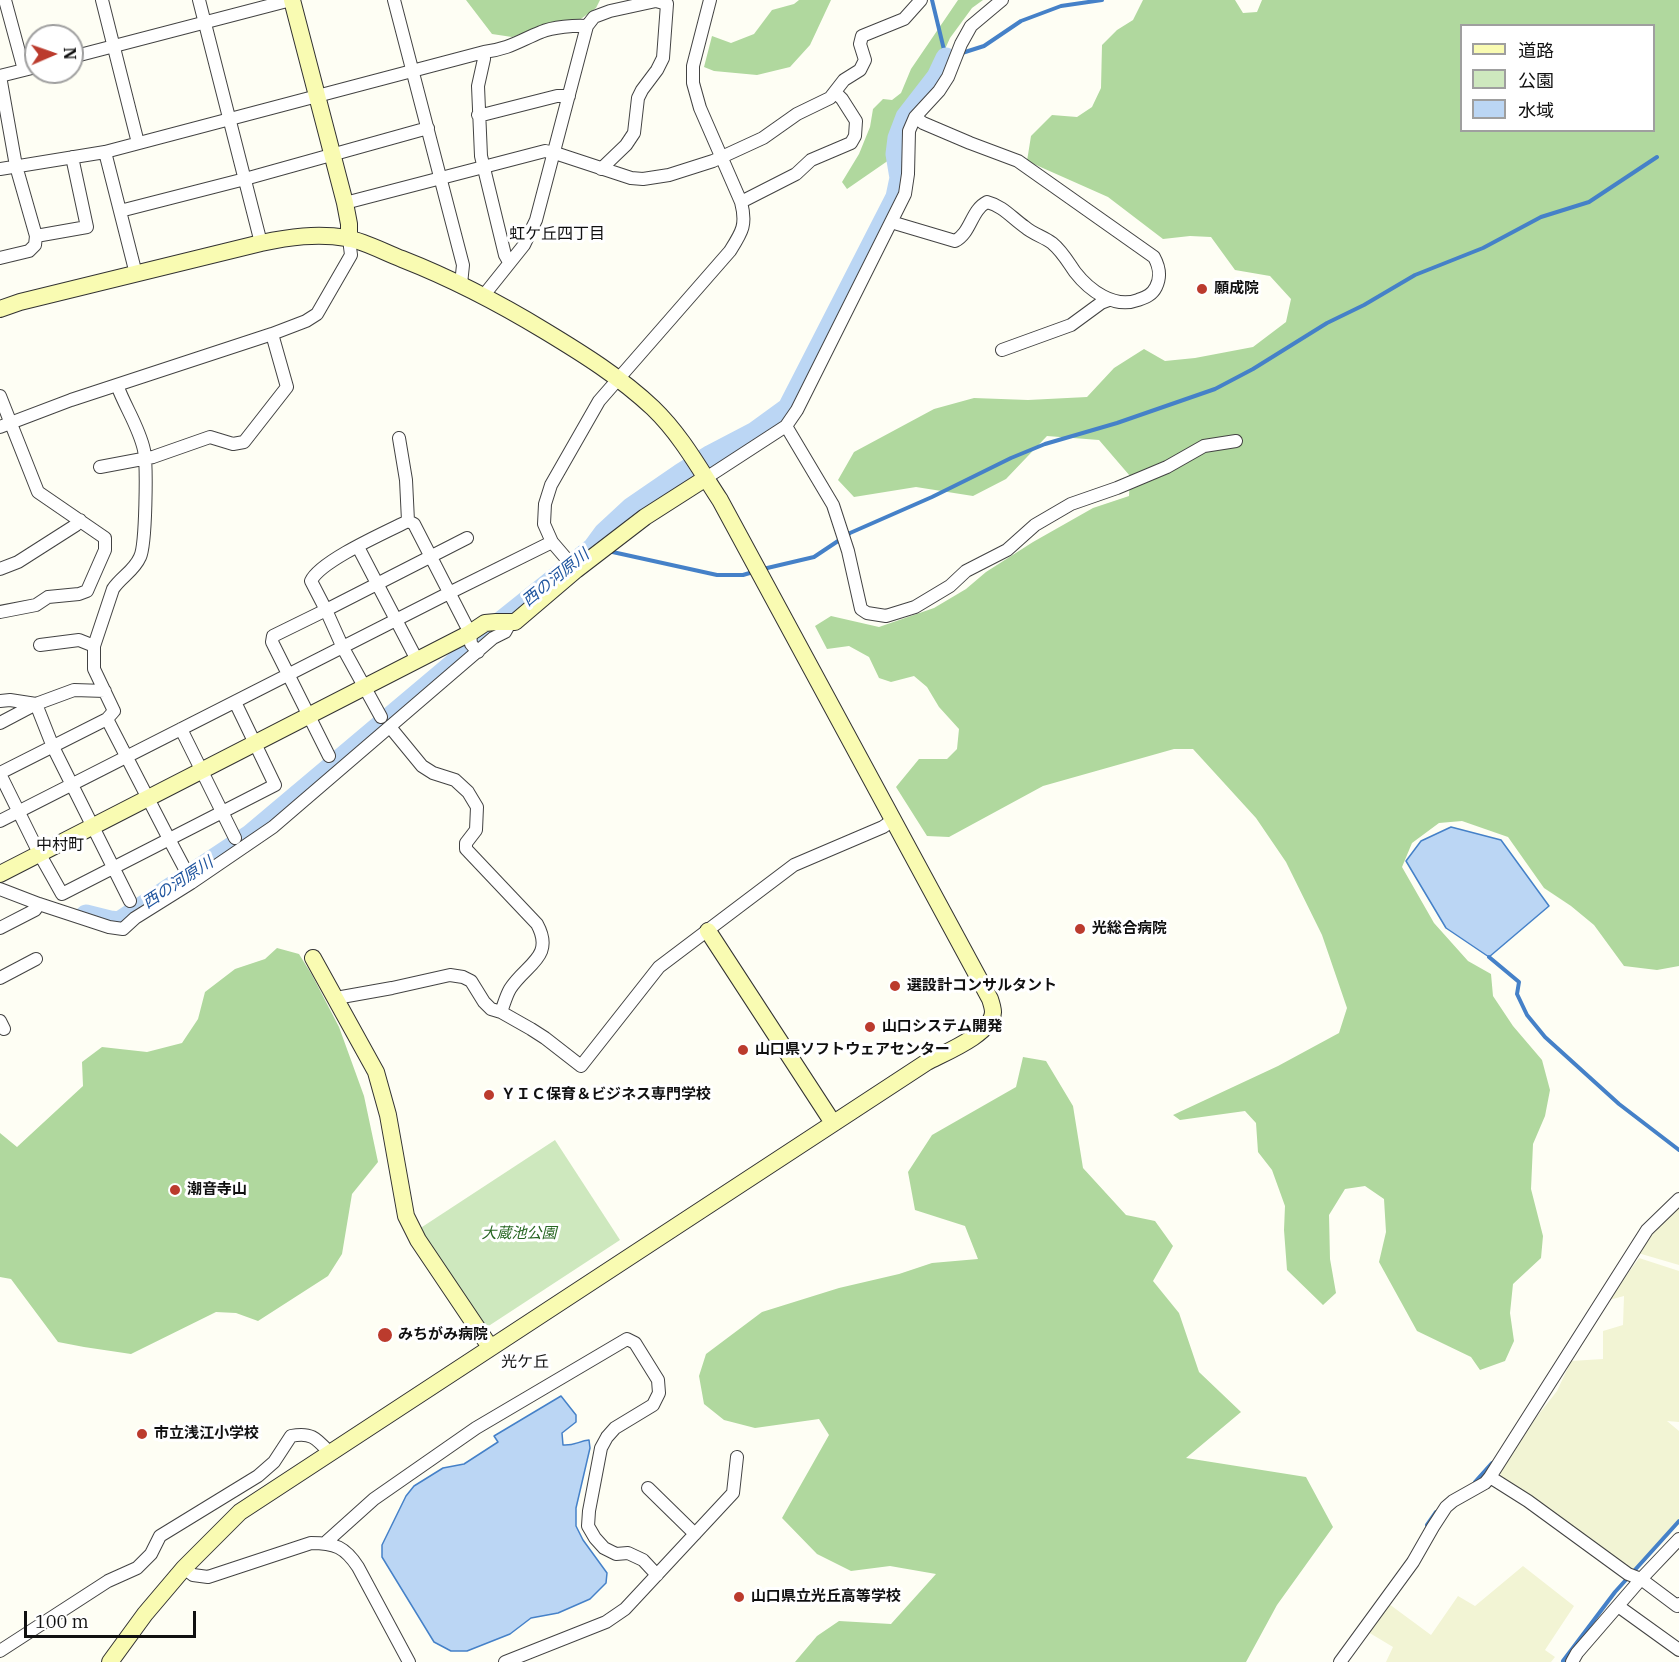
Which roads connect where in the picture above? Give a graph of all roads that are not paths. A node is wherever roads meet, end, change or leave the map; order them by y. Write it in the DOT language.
graph roads {
  1 [pos="6,0"];
  2 [pos="102,0"];
  3 [pos="199,0"];
  4 [pos="291,0"];
  5 [pos="394,0"];
  6 [pos="710,0"];
  7 [pos="921,0"];
  8 [pos="1002,0"];
  9 [pos="205,22"];
  10 [pos="587,26"];
  11 [pos="113,46"];
  12 [pos="24,51"];
  13 [pos="484,52"];
  14 [pos="84,54"];
  15 [pos="24,70"];
  16 [pos="413,70"];
  17 [pos="0,76"];
  18 [pos="836,93"];
  19 [pos="316,96"];
  20 [pos="569,96"];
  21 [pos="478,115"];
  22 [pos="915,117"];
  23 [pos="230,120"];
  24 [pos="428,128"];
  25 [pos="138,143"];
  26 [pos="105,152"];
  27 [pos="555,153"];
  28 [pos="332,154"];
  29 [pos="722,157"];
  30 [pos="72,158"];
  31 [pos="16,166"];
  32 [pos="483,166"];
  33 [pos="0,169"];
  34 [pos="601,169"];
  35 [pos="441,178"];
  36 [pos="245,179"];
  37 [pos="741,202"];
  38 [pos="345,203"];
  39 [pos="120,211"];
  40 [pos="891,222"];
  41 [pos="36,236"];
  42 [pos="349,239"];
  43 [pos="261,243"];
  44 [pos="0,258"];
  45 [pos="509,262"];
  46 [pos="136,274"];
  47 [pos="460,284"];
  48 [pos="484,295"];
  49 [pos="1109,300"];
  50 [pos="0,309"];
  51 [pos="272,333"];
  52 [pos="1002,350"];
  53 [pos="619,378"];
  54 [pos="117,385"];
  55 [pos="0,396"];
  56 [pos="5,425"];
  57 [pos="786,426"];
  58 [pos="399,438"];
  59 [pos="1236,441"];
  60 [pos="145,458"];
  61 [pos="100,467"];
  62 [pos="706,478"];
  63 [pos="80,520"];
  64 [pos="408,521"];
  65 [pos="467,538"];
  66 [pos="552,542"];
  67 [pos="358,547"];
  68 [pos="430,557"];
  69 [pos="0,569"];
  70 [pos="576,570"];
  71 [pos="94,578"];
  72 [pos="378,584"];
  73 [pos="113,589"];
  74 [pos="449,593"];
  75 [pos="326,610"];
  76 [pos="0,612"];
  77 [pos="397,620"];
  78 [pos="473,644"];
  79 [pos="40,645"];
  80 [pos="94,646"];
  81 [pos="343,648"];
  82 [pos="417,660"];
  83 [pos="288,675"];
  84 [pos="364,687"];
  85 [pos="105,691"];
  86 [pos="0,701"];
  87 [pos="235,702"];
  88 [pos="36,704"];
  89 [pos="309,714"];
  90 [pos="381,717"];
  91 [pos="107,719"];
  92 [pos="0,723"];
  93 [pos="390,727"];
  94 [pos="181,729"];
  95 [pos="254,743"];
  96 [pos="53,747"];
  97 [pos="329,756"];
  98 [pos="127,757"];
  99 [pos="201,770"];
  100 [pos="0,774"];
  101 [pos="72,785"];
  102 [pos="148,797"];
  103 [pos="222,811"];
  104 [pos="19,812"];
  105 [pos="893,820"];
  106 [pos="0,821"];
  107 [pos="92,826"];
  108 [pos="235,838"];
  109 [pos="169,839"];
  110 [pos="39,853"];
  111 [pos="113,867"];
  112 [pos="186,871"];
  113 [pos="0,874"];
  114 [pos="0,889"];
  115 [pos="130,901"];
  116 [pos="39,904"];
  117 [pos="0,928"];
  118 [pos="708,931"];
  119 [pos="313,958"];
  120 [pos="36,959"];
  121 [pos="0,978"];
  122 [pos="336,998"];
  123 [pos="501,1012"];
  124 [pos="833,1123"];
  125 [pos="1679,1199"];
  126 [pos="490,1347"];
  127 [pos="329,1452"];
  128 [pos="737,1457"];
  129 [pos="1490,1477"];
  130 [pos="648,1488"];
  131 [pos="695,1534"];
  132 [pos="1679,1539"];
  133 [pos="325,1543"];
  134 [pos="184,1568"];
  135 [pos="657,1575"];
  136 [pos="1641,1579"];
  137 [pos="1679,1604"];
  138 [pos="1618,1606"];
  139 [pos="1,1650"];
  140 [pos="1679,1650"];
  141 [pos="110,1662"];
  142 [pos="409,1662"];
  143 [pos="505,1662"];
  144 [pos="1340,1662"];
  145 [pos="1572,1662"];
  1 -- 12 [label="street"];
  2 -- 11 [label="street"];
  3 -- 9 [label="street"];
  4 -- 9 [label="street"];
  4 -- 19 [label="street"];
  5 -- 16 [label="street"];
  6 -- 29 [label="street"];
  7 -- 18 [label="street"];
  8 -- 22 [label="street"];
  9 -- 11 [label="street"];
  9 -- 23 [label="street"];
  10 -- 13 [label="street"];
  10 -- 20 [label="street"];
  10 -- 34 [label="street"];
  11 -- 14 [label="street"];
  11 -- 25 [label="street"];
  13 -- 16 [label="street"];
  13 -- 21 [label="street"];
  15 -- 17 [label="street"];
  16 -- 19 [label="street"];
  16 -- 24 [label="street"];
  17 -- 31 [label="street"];
  18 -- 29 [label="street"];
  18 -- 37 [label="street"];
  19 -- 23 [label="street"];
  19 -- 28 [label="street"];
  20 -- 21 [label="street"];
  20 -- 27 [label="street"];
  21 -- 32 [label="street"];
  22 -- 40 [label="street"];
  22 -- 49 [label="street"];
  23 -- 25 [label="street"];
  23 -- 36 [label="street"];
  24 -- 28 [label="street"];
  24 -- 35 [label="street"];
  25 -- 26 [label="street"];
  26 -- 30 [label="street"];
  26 -- 39 [label="street"];
  27 -- 32 [label="street"];
  27 -- 34 [label="street"];
  27 -- 45 [label="street"];
  28 -- 36 [label="street"];
  28 -- 38 [label="street"];
  29 -- 34 [label="street"];
  29 -- 37 [label="street"];
  30 -- 31 [label="street"];
  30 -- 41 [label="street"];
  31 -- 33 [label="street"];
  31 -- 41 [label="street"];
  32 -- 35 [label="street"];
  32 -- 45 [label="street"];
  35 -- 38 [label="street"];
  35 -- 47 [label="street"];
  36 -- 39 [label="street"];
  36 -- 43 [label="street"];
  37 -- 53 [label="street"];
  38 -- 42 [label="street"];
  39 -- 46 [label="street"];
  40 -- 49 [label="street"];
  40 -- 57 [label="street"];
  41 -- 44 [label="street"];
  42 -- 43 [label="street"];
  42 -- 47 [label="street"];
  42 -- 51 [label="street"];
  43 -- 46 [label="street"];
  45 -- 48 [label="street"];
  46 -- 50 [label="street"];
  47 -- 48 [label="street"];
  48 -- 53 [label="street"];
  49 -- 52 [label="street"];
  51 -- 54 [label="street"];
  51 -- 60 [label="street"];
  53 -- 62 [label="street"];
  53 -- 66 [label="street"];
  54 -- 56 [label="street"];
  54 -- 60 [label="street"];
  55 -- 56 [label="street"];
  56 -- 63 [label="street"];
  57 -- 59 [label="street"];
  57 -- 62 [label="street"];
  58 -- 64 [label="street"];
  60 -- 61 [label="street"];
  60 -- 73 [label="street"];
  62 -- 70 [label="street"];
  62 -- 105 [label="street"];
  63 -- 69 [label="street"];
  63 -- 71 [label="street"];
  64 -- 67 [label="street"];
  64 -- 68 [label="street"];
  65 -- 68 [label="street"];
  66 -- 70 [label="street"];
  66 -- 74 [label="street"];
  67 -- 72 [label="street"];
  67 -- 75 [label="street"];
  68 -- 72 [label="street"];
  68 -- 74 [label="street"];
  70 -- 78 [label="street"];
  71 -- 73 [label="street"];
  71 -- 76 [label="street"];
  72 -- 75 [label="street"];
  72 -- 77 [label="street"];
  73 -- 80 [label="street"];
  74 -- 77 [label="street"];
  74 -- 78 [label="street"];
  75 -- 81 [label="street"];
  75 -- 83 [label="street"];
  77 -- 81 [label="street"];
  77 -- 82 [label="street"];
  78 -- 82 [label="street"];
  78 -- 93 [label="street"];
  79 -- 80 [label="street"];
  80 -- 85 [label="street"];
  81 -- 83 [label="street"];
  81 -- 84 [label="street"];
  82 -- 84 [label="street"];
  83 -- 87 [label="street"];
  83 -- 89 [label="street"];
  84 -- 89 [label="street"];
  84 -- 90 [label="street"];
  85 -- 88 [label="street"];
  85 -- 91 [label="street"];
  86 -- 88 [label="street"];
  87 -- 94 [label="street"];
  87 -- 95 [label="street"];
  88 -- 92 [label="street"];
  88 -- 96 [label="street"];
  89 -- 95 [label="street"];
  89 -- 97 [label="street"];
  91 -- 96 [label="street"];
  91 -- 98 [label="street"];
  93 -- 116 [label="street"];
  93 -- 123 [label="street"];
  94 -- 98 [label="street"];
  94 -- 99 [label="street"];
  95 -- 99 [label="street"];
  95 -- 103 [label="street"];
  96 -- 100 [label="street"];
  96 -- 101 [label="street"];
  98 -- 101 [label="street"];
  98 -- 102 [label="street"];
  99 -- 102 [label="street"];
  99 -- 103 [label="street"];
  100 -- 104 [label="street"];
  101 -- 104 [label="street"];
  101 -- 107 [label="street"];
  102 -- 107 [label="street"];
  102 -- 109 [label="street"];
  103 -- 108 [label="street"];
  103 -- 109 [label="street"];
  104 -- 106 [label="street"];
  104 -- 110 [label="street"];
  105 -- 118 [label="street"];
  105 -- 124 [label="street"];
  107 -- 110 [label="street"];
  107 -- 111 [label="street"];
  109 -- 111 [label="street"];
  109 -- 112 [label="street"];
  110 -- 111 [label="street"];
  110 -- 113 [label="street"];
  111 -- 115 [label="street"];
  114 -- 116 [label="street"];
  116 -- 117 [label="street"];
  118 -- 123 [label="street"];
  118 -- 124 [label="street"];
  119 -- 122 [label="street"];
  120 -- 121 [label="street"];
  122 -- 123 [label="street"];
  122 -- 126 [label="street"];
  124 -- 126 [label="street"];
  125 -- 129 [label="street"];
  126 -- 127 [label="street"];
  127 -- 134 [label="street"];
  127 -- 139 [label="street"];
  128 -- 131 [label="street"];
  129 -- 136 [label="street"];
  129 -- 144 [label="street"];
  130 -- 131 [label="street"];
  131 -- 135 [label="street"];
  132 -- 136 [label="street"];
  133 -- 134 [label="street"];
  133 -- 135 [label="street"];
  133 -- 142 [label="street"];
  134 -- 141 [label="street"];
  135 -- 143 [label="street"];
  136 -- 137 [label="street"];
  136 -- 138 [label="street"];
  138 -- 140 [label="street"];
  138 -- 145 [label="street"];
}
